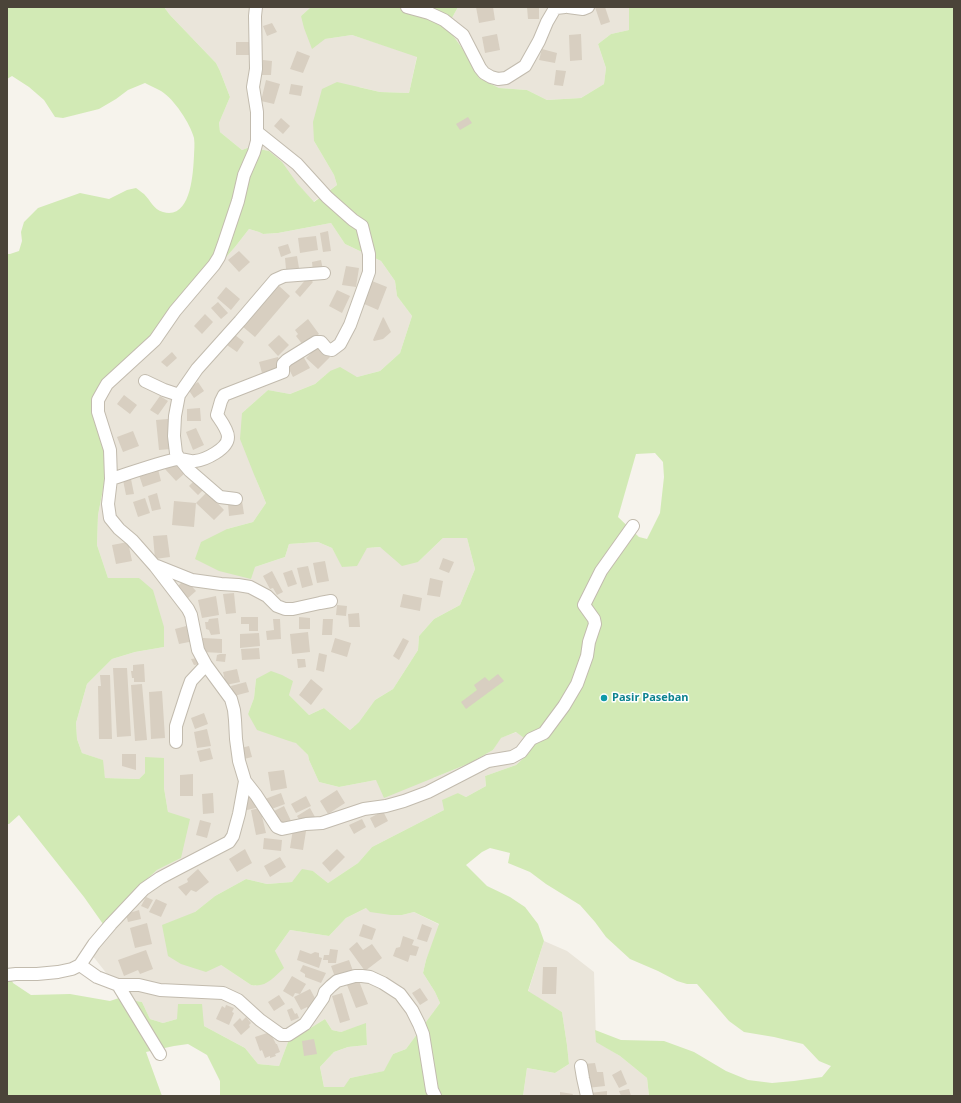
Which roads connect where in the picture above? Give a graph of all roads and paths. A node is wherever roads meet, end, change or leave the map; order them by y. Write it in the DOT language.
graph roads {
  1 [pos="256,7"];
  2 [pos="407,7"];
  3 [pos="566,7"];
  4 [pos="588,7"];
  5 [pos="257,132"];
  6 [pos="324,273"];
  7 [pos="146,381"];
  8 [pos="179,395"];
  9 [pos="179,458"];
  10 [pos="111,479"];
  11 [pos="236,499"];
  12 [pos="633,526"];
  13 [pos="156,566"];
  14 [pos="331,601"];
  15 [pos="206,665"];
  16 [pos="176,742"];
  17 [pos="245,781"];
  18 [pos="80,965"];
  19 [pos="7,975"];
  20 [pos="118,985"];
  21 [pos="160,1054"];
  22 [pos="581,1066"];
  23 [pos="435,1096"];
  24 [pos="587,1096"];
  1 -- 5 [label="street"];
  2 -- 3 [label="street"];
  3 -- 4 [label="street"];
  5 -- 9 [label="street"];
  5 -- 10 [label="street"];
  6 -- 8 [label="street"];
  7 -- 8 [label="street"];
  8 -- 9 [label="street"];
  9 -- 10 [label="street"];
  9 -- 11 [label="street"];
  10 -- 13 [label="street"];
  12 -- 17 [label="street"];
  13 -- 14 [label="street"];
  13 -- 15 [label="street"];
  15 -- 16 [label="street"];
  15 -- 17 [label="street"];
  17 -- 18 [label="street"];
  18 -- 19 [label="street"];
  18 -- 20 [label="street"];
  20 -- 21 [label="street"];
  20 -- 23 [label="street"];
  22 -- 24 [label="street"];
}
